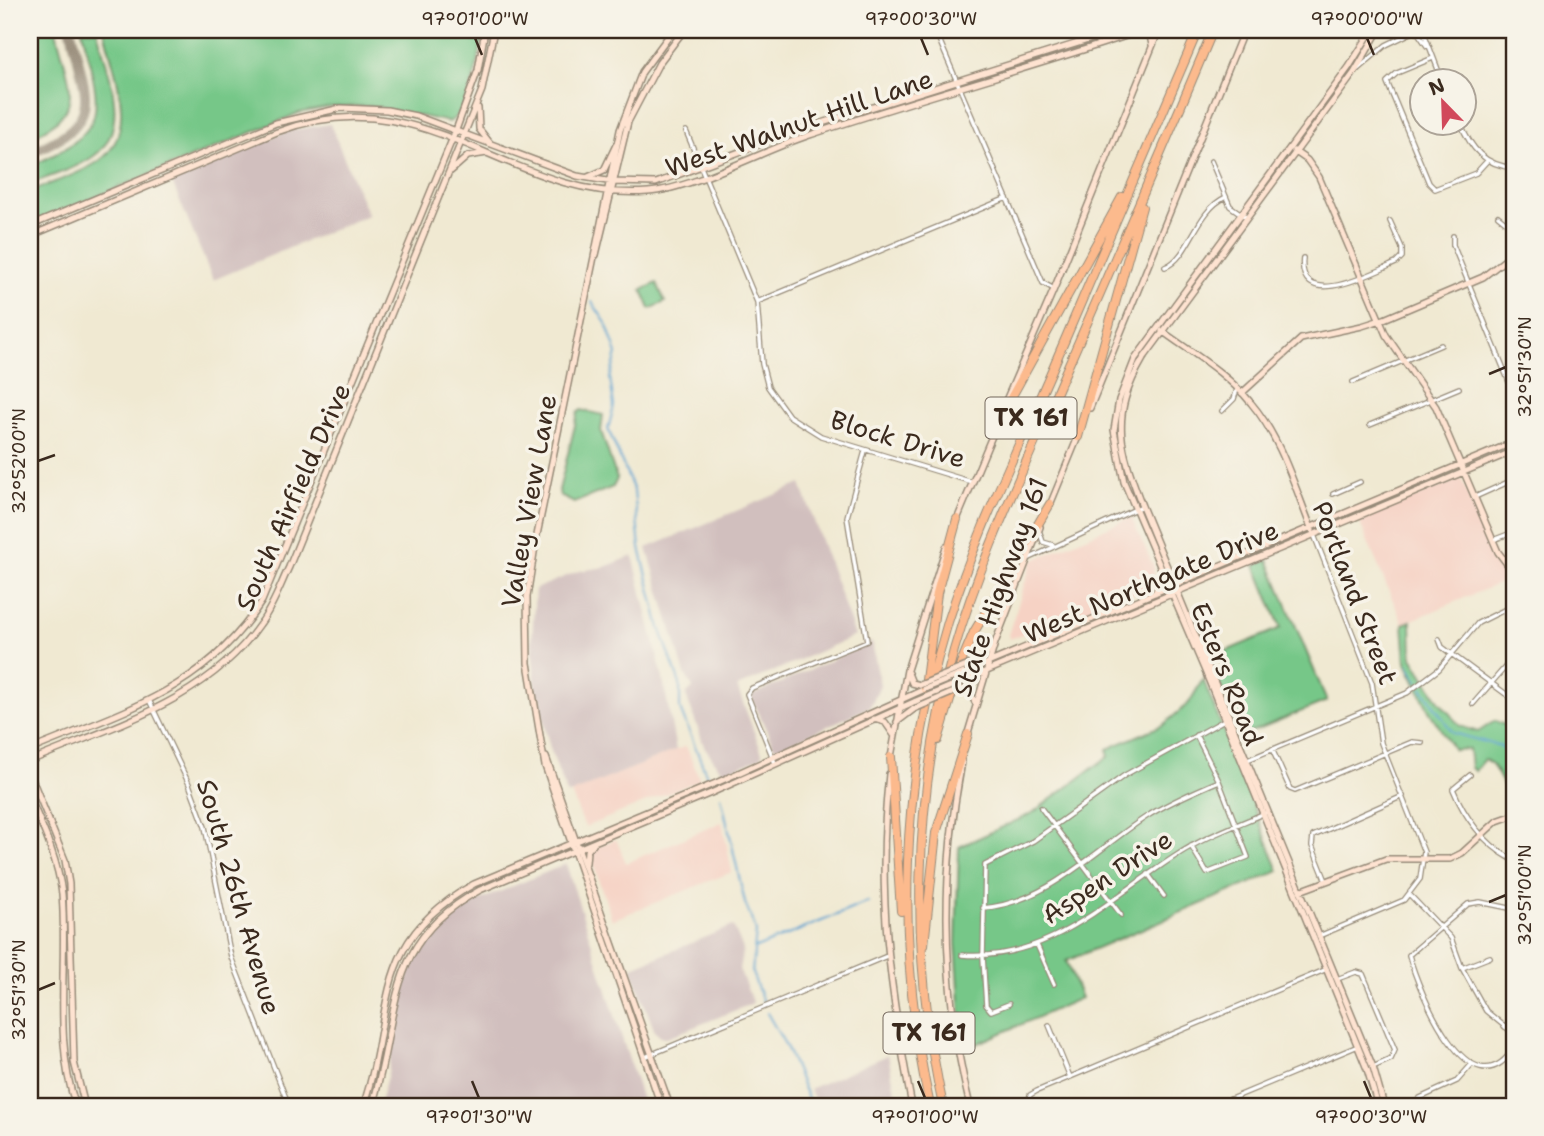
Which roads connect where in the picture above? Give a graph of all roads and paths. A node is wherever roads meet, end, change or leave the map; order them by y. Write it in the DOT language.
graph roads {
  1 [pos="485,30"];
  2 [pos="494,30"];
  3 [pos="673,30"];
  4 [pos="684,30"];
  5 [pos="936,30"];
  6 [pos="1120,30"];
  7 [pos="1159,30"];
  8 [pos="1167,30"];
  9 [pos="1198,30"];
  10 [pos="1213,30"];
  11 [pos="1372,30"];
  12 [pos="1379,30"];
  13 [pos="1416,30"];
  14 [pos="1423,30"];
  15 [pos="1142,31"];
  16 [pos="1243,31"];
  17 [pos="1156,39"];
  18 [pos="1371,39"];
  19 [pos="1095,41"];
  20 [pos="1386,45"];
  21 [pos="1428,47"];
  22 [pos="1153,48"];
  23 [pos="481,56"];
  24 [pos="491,57"];
  25 [pos="1433,58"];
  26 [pos="1436,66"];
  27 [pos="1354,73"];
  28 [pos="959,80"];
  29 [pos="962,88"];
  30 [pos="482,90"];
  31 [pos="1328,102"];
  32 [pos="884,104"];
  33 [pos="886,111"];
  34 [pos="316,112"];
  35 [pos="461,117"];
  36 [pos="317,120"];
  37 [pos="442,125"];
  38 [pos="823,127"];
  39 [pos="427,128"];
  40 [pos="456,130"];
  41 [pos="686,131"];
  42 [pos="464,133"];
  43 [pos="1466,136"];
  44 [pos="453,138"];
  45 [pos="460,141"];
  46 [pos="616,145"];
  47 [pos="498,149"];
  48 [pos="1292,149"];
  49 [pos="447,150"];
  50 [pos="489,153"];
  51 [pos="195,157"];
  52 [pos="1210,161"];
  53 [pos="1487,161"];
  54 [pos="198,165"];
  55 [pos="701,168"];
  56 [pos="1514,168"];
  57 [pos="616,169"];
  58 [pos="1138,170"];
  59 [pos="704,175"];
  60 [pos="1150,176"];
  61 [pos="447,177"];
  62 [pos="587,178"];
  63 [pos="610,181"];
  64 [pos="640,184"];
  65 [pos="609,191"];
  66 [pos="625,192"];
  67 [pos="1226,197"];
  68 [pos="1007,198"];
  69 [pos="609,204"];
  70 [pos="1241,214"];
  71 [pos="1498,216"];
  72 [pos="1247,218"];
  73 [pos="1390,221"];
  74 [pos="30,226"];
  75 [pos="1514,229"];
  76 [pos="30,236"];
  77 [pos="1453,236"];
  78 [pos="1514,253"];
  79 [pos="596,254"];
  80 [pos="1303,258"];
  81 [pos="1165,267"];
  82 [pos="1361,277"];
  83 [pos="1468,283"];
  84 [pos="1055,289"];
  85 [pos="757,302"];
  86 [pos="1379,321"];
  87 [pos="1157,327"];
  88 [pos="1163,332"];
  89 [pos="1441,345"];
  90 [pos="1403,361"];
  91 [pos="1353,382"];
  92 [pos="1459,388"];
  93 [pos="1240,391"];
  94 [pos="1514,394"];
  95 [pos="1432,399"];
  96 [pos="1222,411"];
  97 [pos="996,425"];
  98 [pos="1370,425"];
  99 [pos="1117,430"];
  100 [pos="1078,437"];
  101 [pos="1514,442"];
  102 [pos="865,451"];
  103 [pos="1514,451"];
  104 [pos="1462,464"];
  105 [pos="1465,471"];
  106 [pos="972,482"];
  107 [pos="1360,482"];
  108 [pos="1506,484"];
  109 [pos="1333,494"];
  110 [pos="1475,496"];
  111 [pos="1050,504"];
  112 [pos="1369,504"];
  113 [pos="1139,508"];
  114 [pos="1372,510"];
  115 [pos="957,519"];
  116 [pos="1041,525"];
  117 [pos="1311,528"];
  118 [pos="1514,532"];
  119 [pos="290,535"];
  120 [pos="1314,535"];
  121 [pos="300,539"];
  122 [pos="1493,540"];
  123 [pos="1055,546"];
  124 [pos="1243,556"];
  125 [pos="1248,562"];
  126 [pos="1024,563"];
  127 [pos="1164,570"];
  128 [pos="1514,573"];
  129 [pos="1173,586"];
  130 [pos="1176,593"];
  131 [pos="1155,594"];
  132 [pos="1159,600"];
  133 [pos="1514,605"];
  134 [pos="1179,608"];
  135 [pos="1114,615"];
  136 [pos="1439,639"];
  137 [pos="995,643"];
  138 [pos="1016,651"];
  139 [pos="1451,654"];
  140 [pos="1514,657"];
  141 [pos="989,662"];
  142 [pos="907,670"];
  143 [pos="986,672"];
  144 [pos="1489,683"];
  145 [pos="919,689"];
  146 [pos="900,699"];
  147 [pos="149,700"];
  148 [pos="1514,700"];
  149 [pos="976,704"];
  150 [pos="1473,705"];
  151 [pos="1376,706"];
  152 [pos="155,708"];
  153 [pos="898,708"];
  154 [pos="1228,718"];
  155 [pos="874,719"];
  156 [pos="896,722"];
  157 [pos="968,734"];
  158 [pos="894,735"];
  159 [pos="1196,735"];
  160 [pos="921,738"];
  161 [pos="1422,743"];
  162 [pos="1272,749"];
  163 [pos="30,750"];
  164 [pos="1385,753"];
  165 [pos="544,754"];
  166 [pos="891,757"];
  167 [pos="774,760"];
  168 [pos="30,761"];
  169 [pos="1245,761"];
  170 [pos="930,767"];
  171 [pos="30,774"];
  172 [pos="1470,775"];
  173 [pos="1219,781"];
  174 [pos="1403,796"];
  175 [pos="30,798"];
  176 [pos="674,805"];
  177 [pos="1041,808"];
  178 [pos="1266,813"];
  179 [pos="1514,816"];
  180 [pos="563,822"];
  181 [pos="1237,825"];
  182 [pos="1055,827"];
  183 [pos="573,829"];
  184 [pos="603,831"];
  185 [pos="54,832"];
  186 [pos="1482,833"];
  187 [pos="46,835"];
  188 [pos="573,842"];
  189 [pos="594,843"];
  190 [pos="1191,846"];
  191 [pos="557,849"];
  192 [pos="576,850"];
  193 [pos="1510,858"];
  194 [pos="552,860"];
  195 [pos="1424,860"];
  196 [pos="1083,863"];
  197 [pos="582,866"];
  198 [pos="1149,874"];
  199 [pos="1326,881"];
  200 [pos="461,892"];
  201 [pos="1298,892"];
  202 [pos="1409,894"];
  203 [pos="1164,896"];
  204 [pos="465,898"];
  205 [pos="1111,902"];
  206 [pos="983,908"];
  207 [pos="1514,909"];
  208 [pos="1121,915"];
  209 [pos="1443,927"];
  210 [pos="1317,937"];
  211 [pos="1037,945"];
  212 [pos="962,955"];
  213 [pos="887,956"];
  214 [pos="983,957"];
  215 [pos="1490,957"];
  216 [pos="922,958"];
  217 [pos="909,968"];
  218 [pos="1329,968"];
  219 [pos="1462,968"];
  220 [pos="1334,980"];
  221 [pos="1054,984"];
  222 [pos="1009,1004"];
  223 [pos="1514,1015"];
  224 [pos="1049,1025"];
  225 [pos="1505,1027"];
  226 [pos="1514,1034"];
  227 [pos="379,1039"];
  228 [pos="388,1040"];
  229 [pos="1360,1045"];
  230 [pos="1514,1048"];
  231 [pos="653,1055"];
  232 [pos="645,1057"];
  233 [pos="1472,1064"];
  234 [pos="1373,1067"];
  235 [pos="1070,1077"];
  236 [pos="76,1106"];
  237 [pos="85,1106"];
  238 [pos="289,1106"];
  239 [pos="363,1106"];
  240 [pos="372,1106"];
  241 [pos="661,1106"];
  242 [pos="670,1106"];
  243 [pos="912,1106"];
  244 [pos="930,1106"];
  245 [pos="943,1106"];
  246 [pos="970,1106"];
  247 [pos="1028,1106"];
  248 [pos="1214,1106"];
  249 [pos="1378,1106"];
  250 [pos="1384,1106"];
  251 [pos="1413,1106"];
  1 -- 23 [label="main road, South Airfield Drive"];
  2 -- 24 [label="main road"];
  3 -- 46 [label="main road, Valley View Lane"];
  4 -- 57 [label="main road, Valley View Lane"];
  5 -- 28 [label="street"];
  6 -- 19 [label="main road, West Walnut Hill Lane"];
  7 -- 17 [label="main road"];
  8 -- 17 [label="main road"];
  9 -- 58 [label="highway, TX 161"];
  10 -- 60 [label="highway, TX 161"];
  11 -- 18 [label="main road, Esters Road"];
  12 -- 18 [label="main road, Esters Road"];
  13 -- 20 [label="street"];
  13 -- 21 [label="street"];
  14 -- 21 [label="street"];
  15 -- 19 [label="main road, West Walnut Hill Lane"];
  15 -- 22 [label="main road"];
  16 -- 100 [label="main road, State Highway 161"];
  17 -- 22 [label="main road"];
  18 -- 20 [label="street"];
  18 -- 27 [label="main road, Esters Road"];
  18 -- 31 [label="main road, Esters Road"];
  19 -- 28 [label="main road, West Walnut Hill Lane"];
  19 -- 29 [label="main road, West Walnut Hill Lane"];
  20 -- 27 [label="street"];
  21 -- 25 [label="street"];
  22 -- 84 [label="main road"];
  23 -- 24 [label="main road"];
  23 -- 35 [label="main road, South Airfield Drive"];
  24 -- 30 [label="main road"];
  25 -- 26 [label="street"];
  25 -- 53 [label="street"];
  27 -- 31 [label="main road, Esters Road"];
  28 -- 29 [label="street"];
  28 -- 32 [label="main road, West Walnut Hill Lane"];
  29 -- 33 [label="main road, West Walnut Hill Lane"];
  29 -- 68 [label="street"];
  30 -- 42 [label="main road, South Airfield Drive"];
  30 -- 47 [label="main road"];
  31 -- 48 [label="main road, Esters Road"];
  32 -- 33 [label="main road"];
  32 -- 38 [label="main road, West Walnut Hill Lane"];
  33 -- 38 [label="main road, West Walnut Hill Lane"];
  34 -- 36 [label="main road"];
  34 -- 37 [label="main road, West Walnut Hill Lane"];
  34 -- 51 [label="main road, West Walnut Hill Lane"];
  35 -- 37 [label="main road"];
  35 -- 40 [label="main road, South Airfield Drive"];
  36 -- 39 [label="main road, West Walnut Hill Lane"];
  36 -- 54 [label="main road, West Walnut Hill Lane"];
  37 -- 40 [label="main road, West Walnut Hill Lane"];
  38 -- 55 [label="main road, West Walnut Hill Lane"];
  38 -- 59 [label="main road, West Walnut Hill Lane"];
  39 -- 44 [label="main road, West Walnut Hill Lane"];
  39 -- 49 [label="main road"];
  40 -- 42 [label="main road, West Walnut Hill Lane"];
  40 -- 44 [label="main road, South Airfield Drive"];
  41 -- 55 [label="street, Block Drive"];
  42 -- 45 [label="main road, South Airfield Drive"];
  42 -- 47 [label="main road, West Walnut Hill Lane"];
  43 -- 53 [label="street"];
  44 -- 45 [label="main road, West Walnut Hill Lane"];
  44 -- 49 [label="main road, South Airfield Drive"];
  45 -- 50 [label="main road, West Walnut Hill Lane"];
  45 -- 61 [label="main road, South Airfield Drive"];
  46 -- 62 [label="main road"];
  46 -- 63 [label="main road, Valley View Lane"];
  47 -- 62 [label="main road, West Walnut Hill Lane"];
  48 -- 70 [label="main road, Esters Road"];
  48 -- 72 [label="main road, Esters Road"];
  48 -- 82 [label="main road"];
  49 -- 119 [label="main road, South Airfield Drive"];
  50 -- 61 [label="main road"];
  50 -- 65 [label="main road, West Walnut Hill Lane"];
  51 -- 54 [label="main road"];
  51 -- 74 [label="main road, West Walnut Hill Lane"];
  52 -- 67 [label="street"];
  53 -- 56 [label="street"];
  54 -- 76 [label="main road, West Walnut Hill Lane"];
  55 -- 59 [label="street, Block Drive"];
  55 -- 64 [label="main road, West Walnut Hill Lane"];
  57 -- 63 [label="main road, Valley View Lane"];
  57 -- 64 [label="main road"];
  58 -- 97 [label="highway"];
  58 -- 160 [label="highway, TX 161"];
  59 -- 66 [label="main road, West Walnut Hill Lane"];
  59 -- 85 [label="street, Block Drive"];
  60 -- 100 [label="highway"];
  60 -- 170 [label="highway, TX 161"];
  61 -- 121 [label="main road, South Airfield Drive"];
  62 -- 63 [label="main road, West Walnut Hill Lane"];
  63 -- 64 [label="main road, West Walnut Hill Lane"];
  63 -- 65 [label="main road, Valley View Lane"];
  65 -- 66 [label="main road, West Walnut Hill Lane"];
  65 -- 69 [label="main road, Valley View Lane"];
  65 -- 79 [label="main road, Valley View Lane"];
  66 -- 69 [label="main road"];
  67 -- 70 [label="street"];
  67 -- 81 [label="street"];
  68 -- 84 [label="street"];
  68 -- 85 [label="street"];
  69 -- 79 [label="main road, Valley View Lane"];
  70 -- 72 [label="street"];
  70 -- 87 [label="main road, Esters Road"];
  71 -- 75 [label="street"];
  72 -- 88 [label="main road, Esters Road"];
  73 -- 82 [label="street"];
  77 -- 83 [label="street"];
  78 -- 83 [label="main road"];
  79 -- 165 [label="main road, Valley View Lane"];
  80 -- 82 [label="street"];
  82 -- 86 [label="main road"];
  83 -- 86 [label="main road"];
  83 -- 94 [label="street"];
  84 -- 97 [label="main road"];
  85 -- 102 [label="street, Block Drive"];
  86 -- 90 [label="main road"];
  86 -- 93 [label="main road"];
  87 -- 88 [label="main road, Portland Street"];
  87 -- 99 [label="main road, Esters Road"];
  88 -- 93 [label="main road, Portland Street"];
  88 -- 99 [label="main road, Esters Road"];
  89 -- 90 [label="street"];
  90 -- 91 [label="street"];
  90 -- 95 [label="main road"];
  92 -- 95 [label="street"];
  93 -- 96 [label="street"];
  93 -- 117 [label="main road, Portland Street"];
  95 -- 98 [label="street"];
  95 -- 104 [label="main road"];
  97 -- 106 [label="main road"];
  99 -- 113 [label="main road, Esters Road"];
  100 -- 111 [label="main road, State Highway 161"];
  101 -- 104 [label="main road, West Northgate Drive"];
  102 -- 106 [label="street, Block Drive"];
  102 -- 167 [label="street"];
  103 -- 105 [label="main road, West Northgate Drive"];
  104 -- 105 [label="main road"];
  104 -- 112 [label="main road, West Northgate Drive"];
  105 -- 110 [label="main road"];
  105 -- 114 [label="main road, West Northgate Drive"];
  106 -- 115 [label="main road"];
  107 -- 109 [label="street"];
  108 -- 110 [label="street"];
  110 -- 122 [label="main road"];
  111 -- 116 [label="main road, State Highway 161"];
  111 -- 170 [label="highway"];
  112 -- 114 [label="main road"];
  112 -- 117 [label="main road, West Northgate Drive"];
  113 -- 123 [label="street"];
  113 -- 127 [label="main road, Esters Road"];
  113 -- 129 [label="main road, Esters Road"];
  114 -- 120 [label="main road, West Northgate Drive"];
  115 -- 142 [label="main road"];
  115 -- 160 [label="highway"];
  116 -- 123 [label="street"];
  116 -- 126 [label="main road, State Highway 161"];
  117 -- 120 [label="main road, Portland Street"];
  117 -- 124 [label="main road, West Northgate Drive"];
  118 -- 122 [label="street"];
  119 -- 121 [label="main road"];
  119 -- 147 [label="main road, South Airfield Drive"];
  120 -- 125 [label="main road, West Northgate Drive"];
  120 -- 151 [label="street, Portland Street"];
  121 -- 152 [label="main road, South Airfield Drive"];
  122 -- 128 [label="main road"];
  123 -- 126 [label="street"];
  124 -- 125 [label="main road"];
  124 -- 129 [label="main road, West Northgate Drive"];
  125 -- 130 [label="main road, West Northgate Drive"];
  126 -- 137 [label="main road, State Highway 161"];
  127 -- 129 [label="main road, Esters Road"];
  127 -- 131 [label="main road"];
  129 -- 130 [label="main road, Esters Road"];
  129 -- 131 [label="main road, West Northgate Drive"];
  130 -- 132 [label="main road, West Northgate Drive"];
  130 -- 134 [label="main road, Esters Road"];
  130 -- 154 [label="main road, Esters Road"];
  131 -- 135 [label="main road, West Northgate Drive"];
  132 -- 134 [label="main road"];
  132 -- 135 [label="main road, West Northgate Drive"];
  133 -- 139 [label="street"];
  134 -- 154 [label="main road, Esters Road"];
  135 -- 138 [label="main road, West Northgate Drive"];
  135 -- 143 [label="main road, West Northgate Drive"];
  136 -- 139 [label="street"];
  137 -- 138 [label="main road"];
  137 -- 141 [label="main road, State Highway 161"];
  137 -- 145 [label="main road, bridge"];
  138 -- 141 [label="main road, West Northgate Drive"];
  139 -- 144 [label="street"];
  139 -- 151 [label="street"];
  140 -- 144 [label="street"];
  141 -- 143 [label="main road, State Highway 161"];
  141 -- 145 [label="main road, West Northgate Drive, bridge"];
  142 -- 145 [label="main road"];
  142 -- 146 [label="main road"];
  143 -- 149 [label="main road, State Highway 161"];
  143 -- 153 [label="main road, West Northgate Drive, bridge"];
  144 -- 148 [label="street"];
  144 -- 150 [label="street"];
  145 -- 146 [label="main road, West Northgate Drive"];
  146 -- 153 [label="main road"];
  146 -- 167 [label="main road, West Northgate Drive"];
  147 -- 152 [label="street, South 26th Avenue"];
  147 -- 163 [label="main road, South Airfield Drive"];
  149 -- 156 [label="main road, bridge"];
  149 -- 157 [label="main road, State Highway 161"];
  151 -- 162 [label="street"];
  151 -- 164 [label="street, Portland Street"];
  152 -- 168 [label="main road, South Airfield Drive"];
  152 -- 238 [label="street, South 26th Avenue"];
  153 -- 155 [label="main road, West Northgate Drive"];
  153 -- 156 [label="main road"];
  154 -- 159 [label="street"];
  154 -- 169 [label="main road, Esters Road"];
  155 -- 158 [label="main road"];
  155 -- 167 [label="main road, West Northgate Drive"];
  156 -- 158 [label="main road"];
  157 -- 216 [label="highway"];
  157 -- 246 [label="main road, State Highway 161"];
  158 -- 166 [label="main road"];
  159 -- 173 [label="street"];
  159 -- 182 [label="street"];
  160 -- 217 [label="highway, TX 161"];
  161 -- 164 [label="street"];
  162 -- 164 [label="street"];
  162 -- 169 [label="street"];
  164 -- 174 [label="street, Portland Street"];
  165 -- 180 [label="main road, Valley View Lane"];
  165 -- 183 [label="main road, Valley View Lane"];
  166 -- 213 [label="main road"];
  166 -- 217 [label="highway"];
  167 -- 176 [label="main road, West Northgate Drive"];
  169 -- 178 [label="main road, Esters Road"];
  170 -- 216 [label="highway, TX 161"];
  171 -- 185 [label="main road"];
  172 -- 186 [label="street"];
  173 -- 181 [label="street"];
  173 -- 196 [label="street"];
  174 -- 195 [label="street, Portland Street"];
  174 -- 199 [label="street"];
  175 -- 187 [label="main road"];
  176 -- 184 [label="main road, West Northgate Drive"];
  176 -- 189 [label="main road, West Northgate Drive"];
  177 -- 182 [label="street"];
  178 -- 181 [label="street, Aspen Drive"];
  178 -- 201 [label="main road, Esters Road"];
  179 -- 186 [label="main road"];
  180 -- 188 [label="main road, Valley View Lane"];
  180 -- 191 [label="main road"];
  181 -- 190 [label="street, Aspen Drive"];
  181 -- 190 [label="street"];
  182 -- 196 [label="street"];
  182 -- 206 [label="street"];
  183 -- 184 [label="main road"];
  183 -- 188 [label="main road, Valley View Lane"];
  184 -- 188 [label="main road, West Northgate Drive"];
  185 -- 187 [label="main road"];
  185 -- 237 [label="main road"];
  186 -- 193 [label="street"];
  186 -- 195 [label="main road"];
  187 -- 236 [label="main road"];
  188 -- 191 [label="main road, West Northgate Drive"];
  188 -- 192 [label="main road, Valley View Lane"];
  189 -- 192 [label="main road, West Northgate Drive"];
  189 -- 197 [label="main road"];
  190 -- 198 [label="street, Aspen Drive"];
  191 -- 200 [label="main road, West Northgate Drive"];
  192 -- 194 [label="main road, West Northgate Drive"];
  192 -- 197 [label="main road, Valley View Lane"];
  194 -- 197 [label="main road"];
  194 -- 204 [label="main road, West Northgate Drive"];
  195 -- 199 [label="main road"];
  195 -- 202 [label="street"];
  196 -- 205 [label="street"];
  196 -- 206 [label="street"];
  197 -- 231 [label="main road, Valley View Lane"];
  197 -- 232 [label="main road, Valley View Lane"];
  198 -- 203 [label="street"];
  198 -- 205 [label="street, Aspen Drive"];
  199 -- 201 [label="main road"];
  200 -- 204 [label="main road"];
  200 -- 227 [label="main road, West Northgate Drive"];
  201 -- 210 [label="main road, Esters Road"];
  202 -- 209 [label="street"];
  202 -- 210 [label="street"];
  204 -- 228 [label="main road, West Northgate Drive"];
  205 -- 208 [label="street"];
  205 -- 211 [label="street, Aspen Drive"];
  206 -- 214 [label="street"];
  207 -- 209 [label="street"];
  209 -- 219 [label="street"];
  209 -- 233 [label="street"];
  210 -- 218 [label="main road, Esters Road"];
  211 -- 214 [label="street, Aspen Drive"];
  211 -- 221 [label="street"];
  212 -- 214 [label="street, Aspen Drive"];
  213 -- 231 [label="street"];
  213 -- 243 [label="main road"];
  214 -- 222 [label="street"];
  215 -- 219 [label="street"];
  216 -- 245 [label="highway, TX 161"];
  217 -- 244 [label="highway, TX 161"];
  218 -- 220 [label="main road, Esters Road"];
  218 -- 235 [label="street"];
  219 -- 225 [label="street"];
  220 -- 229 [label="main road, Esters Road"];
  220 -- 234 [label="street"];
  223 -- 225 [label="street"];
  224 -- 235 [label="street"];
  225 -- 226 [label="street"];
  227 -- 228 [label="main road"];
  227 -- 239 [label="main road, West Northgate Drive"];
  228 -- 240 [label="main road, West Northgate Drive"];
  229 -- 234 [label="main road, Esters Road"];
  229 -- 248 [label="street"];
  229 -- 249 [label="main road, Esters Road"];
  230 -- 233 [label="street"];
  231 -- 232 [label="street"];
  231 -- 242 [label="main road, Valley View Lane"];
  232 -- 241 [label="main road, Valley View Lane"];
  233 -- 251 [label="street"];
  234 -- 250 [label="main road, Esters Road"];
  235 -- 247 [label="street"];
}
